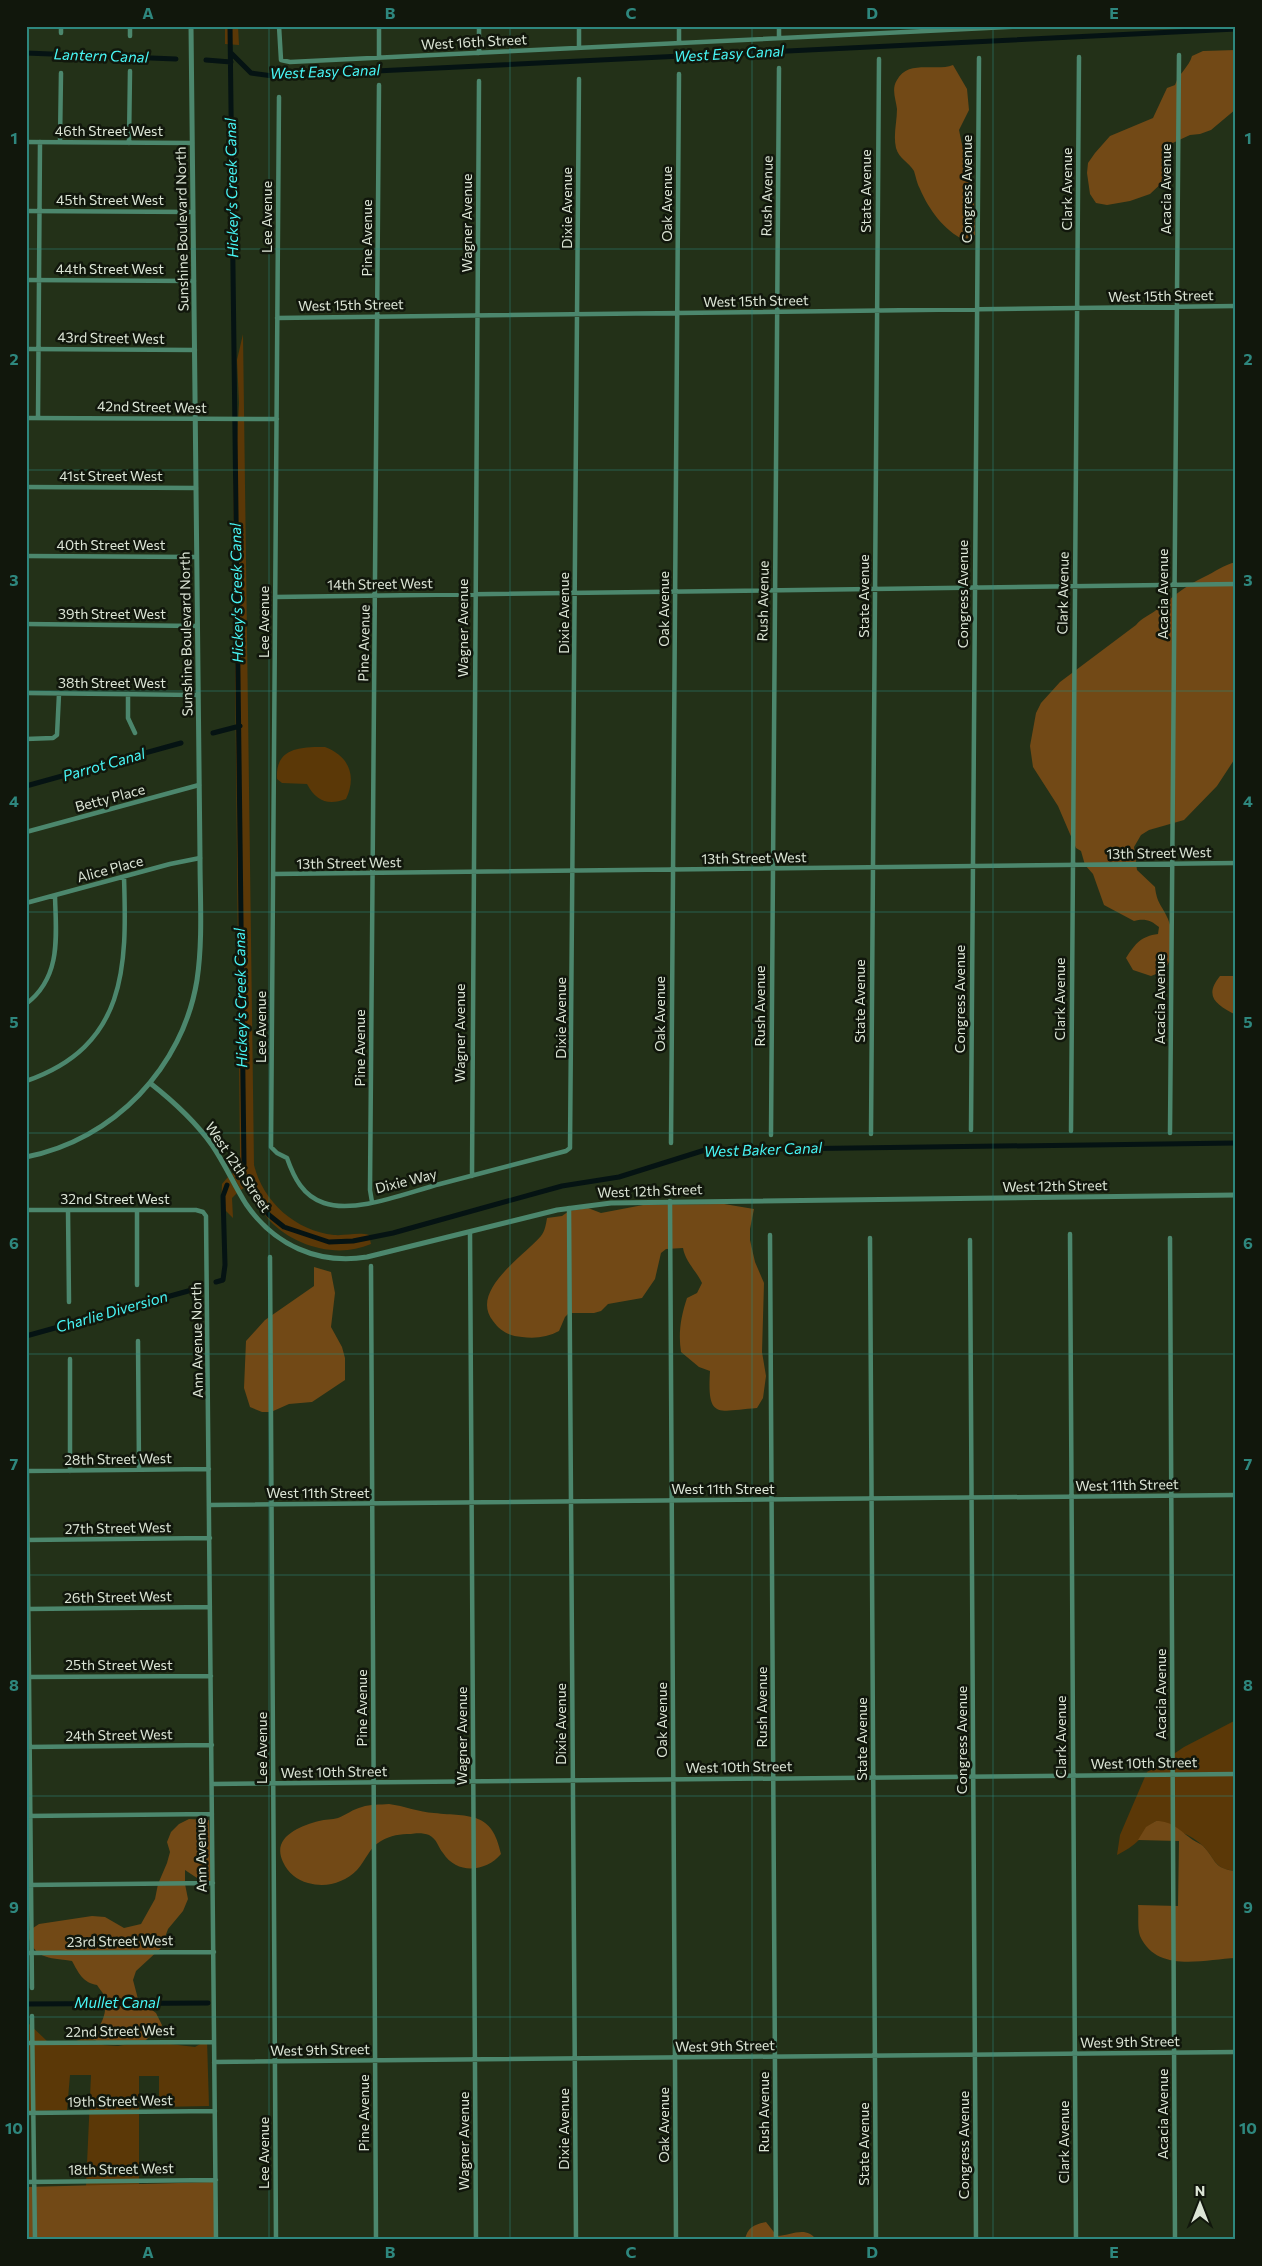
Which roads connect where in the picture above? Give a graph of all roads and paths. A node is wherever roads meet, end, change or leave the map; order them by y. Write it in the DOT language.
graph roads {
  1 [pos="61,26"];
  2 [pos="130,26"];
  3 [pos="191,26"];
  4 [pos="279,26"];
  5 [pos="379,26"];
  6 [pos="479,26"];
  7 [pos="579,26"];
  8 [pos="679,26"];
  9 [pos="779,26"];
  10 [pos="879,26"];
  11 [pos="1028,26"];
  12 [pos="979,27"];
  13 [pos="61,33"];
  14 [pos="879,33"];
  15 [pos="130,36"];
  16 [pos="779,38"];
  17 [pos="679,43"];
  18 [pos="579,48"];
  19 [pos="479,53"];
  20 [pos="1179,55"];
  21 [pos="1079,57"];
  22 [pos="379,58"];
  23 [pos="979,58"];
  24 [pos="879,59"];
  25 [pos="779,68"];
  26 [pos="130,71"];
  27 [pos="61,73"];
  28 [pos="679,74"];
  29 [pos="579,79"];
  30 [pos="479,81"];
  31 [pos="379,85"];
  32 [pos="279,98"];
  33 [pos="26,142"];
  34 [pos="40,142"];
  35 [pos="60,142"];
  36 [pos="129,142"];
  37 [pos="192,143"];
  38 [pos="26,211"];
  39 [pos="39,211"];
  40 [pos="193,212"];
  41 [pos="26,280"];
  42 [pos="39,280"];
  43 [pos="194,281"];
  44 [pos="1236,306"];
  45 [pos="1177,307"];
  46 [pos="1077,308"];
  47 [pos="977,309"];
  48 [pos="877,311"];
  49 [pos="777,312"];
  50 [pos="677,313"];
  51 [pos="577,314"];
  52 [pos="477,315"];
  53 [pos="377,316"];
  54 [pos="277,318"];
  55 [pos="26,349"];
  56 [pos="38,349"];
  57 [pos="195,350"];
  58 [pos="26,418"];
  59 [pos="38,418"];
  60 [pos="195,419"];
  61 [pos="277,419"];
  62 [pos="26,487"];
  63 [pos="196,488"];
  64 [pos="26,556"];
  65 [pos="196,557"];
  66 [pos="1236,584"];
  67 [pos="1175,585"];
  68 [pos="1074,586"];
  69 [pos="975,588"];
  70 [pos="875,589"];
  71 [pos="775,590"];
  72 [pos="675,591"];
  73 [pos="575,592"];
  74 [pos="475,594"];
  75 [pos="376,595"];
  76 [pos="275,597"];
  77 [pos="26,624"];
  78 [pos="197,626"];
  79 [pos="26,694"];
  80 [pos="59,694"];
  81 [pos="128,694"];
  82 [pos="198,695"];
  83 [pos="135,733"];
  84 [pos="26,738"];
  85 [pos="199,785"];
  86 [pos="26,832"];
  87 [pos="200,858"];
  88 [pos="1236,863"];
  89 [pos="1173,864"];
  90 [pos="1072,865"];
  91 [pos="972,866"];
  92 [pos="873,867"];
  93 [pos="773,868"];
  94 [pos="673,870"];
  95 [pos="573,871"];
  96 [pos="473,872"];
  97 [pos="273,874"];
  98 [pos="373,874"];
  99 [pos="124,877"];
  100 [pos="55,896"];
  101 [pos="26,903"];
  102 [pos="26,1004"];
  103 [pos="26,1081"];
  104 [pos="150,1083"];
  105 [pos="971,1130"];
  106 [pos="1071,1130"];
  107 [pos="1170,1133"];
  108 [pos="871,1134"];
  109 [pos="771,1135"];
  110 [pos="671,1143"];
  111 [pos="271,1146"];
  112 [pos="570,1148"];
  113 [pos="26,1157"];
  114 [pos="472,1176"];
  115 [pos="1236,1195"];
  116 [pos="670,1201"];
  117 [pos="372,1202"];
  118 [pos="569,1208"];
  119 [pos="26,1210"];
  120 [pos="68,1210"];
  121 [pos="137,1210"];
  122 [pos="203,1212"];
  123 [pos="470,1232"];
  124 [pos="1070,1234"];
  125 [pos="770,1235"];
  126 [pos="870,1238"];
  127 [pos="1170,1238"];
  128 [pos="970,1240"];
  129 [pos="270,1257"];
  130 [pos="371,1266"];
  131 [pos="137,1285"];
  132 [pos="68,1302"];
  133 [pos="138,1341"];
  134 [pos="70,1359"];
  135 [pos="209,1469"];
  136 [pos="139,1470"];
  137 [pos="27,1471"];
  138 [pos="70,1471"];
  139 [pos="1236,1495"];
  140 [pos="1171,1496"];
  141 [pos="1071,1497"];
  142 [pos="972,1498"];
  143 [pos="872,1499"];
  144 [pos="672,1500"];
  145 [pos="772,1500"];
  146 [pos="571,1502"];
  147 [pos="471,1503"];
  148 [pos="372,1504"];
  149 [pos="209,1505"];
  150 [pos="271,1505"];
  151 [pos="210,1538"];
  152 [pos="27,1540"];
  153 [pos="210,1607"];
  154 [pos="27,1609"];
  155 [pos="211,1676"];
  156 [pos="28,1677"];
  157 [pos="212,1745"];
  158 [pos="28,1747"];
  159 [pos="1173,1774"];
  160 [pos="1236,1774"];
  161 [pos="1073,1775"];
  162 [pos="973,1776"];
  163 [pos="873,1777"];
  164 [pos="773,1778"];
  165 [pos="673,1779"];
  166 [pos="573,1780"];
  167 [pos="374,1782"];
  168 [pos="473,1782"];
  169 [pos="274,1783"];
  170 [pos="212,1784"];
  171 [pos="212,1814"];
  172 [pos="28,1816"];
  173 [pos="213,1883"];
  174 [pos="29,1885"];
  175 [pos="214,1952"];
  176 [pos="29,1953"];
  177 [pos="32,1988"];
  178 [pos="32,2016"];
  179 [pos="214,2042"];
  180 [pos="33,2043"];
  181 [pos="26,2044"];
  182 [pos="1236,2052"];
  183 [pos="1174,2053"];
  184 [pos="1074,2054"];
  185 [pos="975,2055"];
  186 [pos="875,2056"];
  187 [pos="775,2057"];
  188 [pos="675,2058"];
  189 [pos="574,2059"];
  190 [pos="475,2060"];
  191 [pos="375,2061"];
  192 [pos="214,2062"];
  193 [pos="275,2062"];
  194 [pos="215,2111"];
  195 [pos="26,2113"];
  196 [pos="33,2113"];
  197 [pos="216,2180"];
  198 [pos="26,2182"];
  199 [pos="34,2182"];
  200 [pos="34,2240"];
  201 [pos="216,2240"];
  202 [pos="276,2240"];
  203 [pos="376,2240"];
  204 [pos="476,2240"];
  205 [pos="576,2240"];
  206 [pos="676,2240"];
  207 [pos="776,2240"];
  208 [pos="876,2240"];
  209 [pos="976,2240"];
  210 [pos="1076,2240"];
  211 [pos="1175,2240"];
  1 -- 13 [label="street"];
  2 -- 15 [label="street"];
  3 -- 37 [label="street, Sunshine Boulevard North"];
  4 -- 22 [label="street, West 16th Street"];
  5 -- 22 [label="street"];
  6 -- 19 [label="street"];
  7 -- 18 [label="street"];
  8 -- 17 [label="street"];
  9 -- 16 [label="street"];
  10 -- 14 [label="street"];
  11 -- 12 [label="street, West 16th Street"];
  12 -- 14 [label="street, West 16th Street"];
  14 -- 16 [label="street, West 16th Street"];
  16 -- 17 [label="street, West 16th Street"];
  17 -- 18 [label="street, West 16th Street"];
  18 -- 19 [label="street, West 16th Street"];
  19 -- 22 [label="street, West 16th Street"];
  20 -- 45 [label="street, Acacia Avenue"];
  21 -- 46 [label="street, Clark Avenue"];
  23 -- 47 [label="street, Congress Avenue"];
  24 -- 48 [label="street, State Avenue"];
  25 -- 49 [label="street, Rush Avenue"];
  26 -- 36 [label="street"];
  27 -- 35 [label="street"];
  28 -- 50 [label="street, Oak Avenue"];
  29 -- 51 [label="street, Dixie Avenue"];
  30 -- 52 [label="street, Wagner Avenue"];
  31 -- 53 [label="street, Pine Avenue"];
  32 -- 54 [label="street, Lee Avenue"];
  33 -- 34 [label="street, 46th Street West"];
  34 -- 35 [label="street, 46th Street West"];
  34 -- 39 [label="street"];
  35 -- 36 [label="street, 46th Street West"];
  36 -- 37 [label="street, 46th Street West"];
  37 -- 40 [label="street, Sunshine Boulevard North"];
  38 -- 39 [label="street, 45th Street West"];
  39 -- 40 [label="street, 45th Street West"];
  39 -- 42 [label="street"];
  40 -- 43 [label="street, Sunshine Boulevard North"];
  41 -- 42 [label="street, 44th Street West"];
  42 -- 43 [label="street, 44th Street West"];
  42 -- 56 [label="street"];
  43 -- 57 [label="street, Sunshine Boulevard North"];
  44 -- 45 [label="street, West 15th Street"];
  45 -- 46 [label="street, West 15th Street"];
  45 -- 67 [label="street, Acacia Avenue"];
  46 -- 47 [label="street, West 15th Street"];
  46 -- 68 [label="street, Clark Avenue"];
  47 -- 48 [label="street, West 15th Street"];
  47 -- 69 [label="street, Congress Avenue"];
  48 -- 49 [label="street, West 15th Street"];
  48 -- 70 [label="street, State Avenue"];
  49 -- 50 [label="street, West 15th Street"];
  49 -- 71 [label="street, Rush Avenue"];
  50 -- 51 [label="street, West 15th Street"];
  50 -- 72 [label="street, Oak Avenue"];
  51 -- 52 [label="street, West 15th Street"];
  51 -- 73 [label="street, Dixie Avenue"];
  52 -- 53 [label="street, West 15th Street"];
  52 -- 74 [label="street, Wagner Avenue"];
  53 -- 54 [label="street, West 15th Street"];
  53 -- 75 [label="street, Pine Avenue"];
  54 -- 61 [label="street, Lee Avenue"];
  55 -- 56 [label="street, 43rd Street West"];
  56 -- 57 [label="street, 43rd Street West"];
  56 -- 59 [label="street"];
  57 -- 60 [label="street, Sunshine Boulevard North"];
  58 -- 59 [label="street, 42nd Street West"];
  59 -- 60 [label="street, 42nd Street West"];
  60 -- 61 [label="street, 42nd Street West"];
  60 -- 63 [label="street, Sunshine Boulevard North"];
  61 -- 76 [label="street, Lee Avenue"];
  62 -- 63 [label="street, 41st Street West"];
  63 -- 65 [label="street, Sunshine Boulevard North"];
  64 -- 65 [label="street, 40th Street West"];
  65 -- 78 [label="street, Sunshine Boulevard North"];
  66 -- 67 [label="street, 14th Street West"];
  67 -- 68 [label="street, 14th Street West"];
  67 -- 89 [label="street, Acacia Avenue"];
  68 -- 69 [label="street, 14th Street West"];
  68 -- 90 [label="street, Clark Avenue"];
  69 -- 70 [label="street, 14th Street West"];
  69 -- 91 [label="street, Congress Avenue"];
  70 -- 71 [label="street, 14th Street West"];
  70 -- 92 [label="street, State Avenue"];
  71 -- 72 [label="street, 14th Street West"];
  71 -- 93 [label="street, Rush Avenue"];
  72 -- 73 [label="street, 14th Street West"];
  72 -- 94 [label="street, Oak Avenue"];
  73 -- 74 [label="street, 14th Street West"];
  73 -- 95 [label="street, Dixie Avenue"];
  74 -- 75 [label="street, 14th Street West"];
  74 -- 96 [label="street, Wagner Avenue"];
  75 -- 76 [label="street, 14th Street West"];
  75 -- 98 [label="street, Pine Avenue"];
  76 -- 97 [label="street, Lee Avenue"];
  77 -- 78 [label="street, 39th Street West"];
  78 -- 82 [label="street, Sunshine Boulevard North"];
  79 -- 80 [label="street, 38th Street West"];
  80 -- 81 [label="street, 38th Street West"];
  80 -- 84 [label="street"];
  81 -- 82 [label="street, 38th Street West"];
  81 -- 83 [label="street"];
  82 -- 85 [label="street, Sunshine Boulevard North"];
  85 -- 86 [label="street, Betty Place"];
  85 -- 87 [label="street, Sunshine Boulevard North"];
  87 -- 99 [label="street, Alice Place"];
  87 -- 104 [label="street, Sunshine Boulevard North"];
  88 -- 89 [label="street, 13th Street West"];
  89 -- 90 [label="street, 13th Street West"];
  89 -- 107 [label="street, Acacia Avenue"];
  90 -- 91 [label="street, 13th Street West"];
  90 -- 106 [label="street, Clark Avenue"];
  91 -- 92 [label="street, 13th Street West"];
  91 -- 105 [label="street, Congress Avenue"];
  92 -- 93 [label="street, 13th Street West"];
  92 -- 108 [label="street, State Avenue"];
  93 -- 94 [label="street, 13th Street West"];
  93 -- 109 [label="street, Rush Avenue"];
  94 -- 95 [label="street, 13th Street West"];
  94 -- 110 [label="street, Oak Avenue"];
  95 -- 96 [label="street, 13th Street West"];
  95 -- 112 [label="street, Dixie Avenue"];
  96 -- 98 [label="street, 13th Street West"];
  96 -- 114 [label="street, Wagner Avenue"];
  97 -- 98 [label="street, 13th Street West"];
  97 -- 111 [label="street, Lee Avenue"];
  98 -- 117 [label="street, Pine Avenue"];
  99 -- 100 [label="street, Alice Place"];
  99 -- 103 [label="street"];
  100 -- 101 [label="street, Alice Place"];
  100 -- 102 [label="street"];
  104 -- 113 [label="street, Sunshine Boulevard North"];
  104 -- 123 [label="street, West 12th Street"];
  111 -- 117 [label="street, Dixie Way"];
  112 -- 114 [label="street, Dixie Way"];
  114 -- 117 [label="street, Dixie Way"];
  115 -- 116 [label="street, West 12th Street"];
  116 -- 118 [label="street, West 12th Street"];
  116 -- 144 [label="street, Oak Avenue"];
  118 -- 123 [label="street, West 12th Street"];
  118 -- 146 [label="street, Dixie Avenue"];
  119 -- 120 [label="street, 32nd Street West"];
  120 -- 121 [label="street, 32nd Street West"];
  120 -- 132 [label="street"];
  121 -- 122 [label="street, 32nd Street West"];
  121 -- 131 [label="street"];
  122 -- 135 [label="street, Ann Avenue North"];
  123 -- 147 [label="street, Wagner Avenue"];
  124 -- 141 [label="street, Clark Avenue"];
  125 -- 145 [label="street, Rush Avenue"];
  126 -- 143 [label="street, State Avenue"];
  127 -- 140 [label="street, Acacia Avenue"];
  128 -- 142 [label="street, Congress Avenue"];
  129 -- 150 [label="street, Lee Avenue"];
  130 -- 148 [label="street, Pine Avenue"];
  133 -- 136 [label="street"];
  134 -- 138 [label="street"];
  135 -- 136 [label="street, 28th Street West"];
  135 -- 149 [label="street, Ann Avenue"];
  136 -- 138 [label="street, 28th Street West"];
  137 -- 138 [label="street, 28th Street West"];
  137 -- 152 [label="street"];
  139 -- 140 [label="street, West 11th Street"];
  140 -- 141 [label="street, West 11th Street"];
  140 -- 159 [label="street, Acacia Avenue"];
  141 -- 142 [label="street, West 11th Street"];
  141 -- 161 [label="street, Clark Avenue"];
  142 -- 143 [label="street, West 11th Street"];
  142 -- 162 [label="street, Congress Avenue"];
  143 -- 145 [label="street, West 11th Street"];
  143 -- 163 [label="street, State Avenue"];
  144 -- 145 [label="street, West 11th Street"];
  144 -- 146 [label="street, West 11th Street"];
  144 -- 165 [label="street, Oak Avenue"];
  145 -- 164 [label="street, Rush Avenue"];
  146 -- 147 [label="street, West 11th Street"];
  146 -- 166 [label="street, Dixie Avenue"];
  147 -- 148 [label="street, West 11th Street"];
  147 -- 168 [label="street, Wagner Avenue"];
  148 -- 150 [label="street, West 11th Street"];
  148 -- 167 [label="street, Pine Avenue"];
  149 -- 150 [label="street, West 11th Street"];
  149 -- 151 [label="street, Ann Avenue"];
  150 -- 169 [label="street, Lee Avenue"];
  151 -- 152 [label="street, 27th Street West"];
  151 -- 153 [label="street, Ann Avenue"];
  152 -- 154 [label="street"];
  153 -- 154 [label="street, 26th Street West"];
  153 -- 155 [label="street, Ann Avenue"];
  154 -- 156 [label="street"];
  155 -- 156 [label="street, 25th Street West"];
  155 -- 157 [label="street, Ann Avenue"];
  156 -- 158 [label="street"];
  157 -- 158 [label="street, 24th Street West"];
  157 -- 170 [label="street, Ann Avenue"];
  158 -- 172 [label="street"];
  159 -- 160 [label="street, West 10th Street"];
  159 -- 161 [label="street, West 10th Street"];
  159 -- 183 [label="street, Acacia Avenue"];
  161 -- 162 [label="street, West 10th Street"];
  161 -- 184 [label="street, Clark Avenue"];
  162 -- 163 [label="street, West 10th Street"];
  162 -- 185 [label="street, Congress Avenue"];
  163 -- 164 [label="street, West 10th Street"];
  163 -- 186 [label="street, State Avenue"];
  164 -- 165 [label="street, West 10th Street"];
  164 -- 187 [label="street, Rush Avenue"];
  165 -- 166 [label="street, West 10th Street"];
  165 -- 188 [label="street, Oak Avenue"];
  166 -- 168 [label="street, West 10th Street"];
  166 -- 189 [label="street, Dixie Avenue"];
  167 -- 168 [label="street, West 10th Street"];
  167 -- 169 [label="street, West 10th Street"];
  167 -- 191 [label="street, Pine Avenue"];
  168 -- 190 [label="street, Wagner Avenue"];
  169 -- 170 [label="street, West 10th Street"];
  169 -- 193 [label="street, Lee Avenue"];
  170 -- 171 [label="street, Ann Avenue"];
  171 -- 172 [label="street"];
  171 -- 173 [label="street, Ann Avenue"];
  172 -- 174 [label="street"];
  173 -- 174 [label="street"];
  173 -- 175 [label="street, Ann Avenue"];
  174 -- 176 [label="street"];
  175 -- 176 [label="street, 23rd Street West"];
  175 -- 179 [label="street, Ann Avenue"];
  176 -- 177 [label="street"];
  178 -- 180 [label="street"];
  179 -- 180 [label="street, 22nd Street West"];
  179 -- 192 [label="street, Ann Avenue"];
  180 -- 181 [label="street, 22nd Street West"];
  180 -- 196 [label="street"];
  182 -- 183 [label="street, West 9th Street"];
  183 -- 184 [label="street, West 9th Street"];
  183 -- 211 [label="street, Acacia Avenue"];
  184 -- 185 [label="street, West 9th Street"];
  184 -- 210 [label="street, Clark Avenue"];
  185 -- 186 [label="street, West 9th Street"];
  185 -- 209 [label="street, Congress Avenue"];
  186 -- 187 [label="street, West 9th Street"];
  186 -- 208 [label="street, State Avenue"];
  187 -- 188 [label="street, West 9th Street"];
  187 -- 207 [label="street, Rush Avenue"];
  188 -- 189 [label="street, West 9th Street"];
  188 -- 206 [label="street, Oak Avenue"];
  189 -- 190 [label="street, West 9th Street"];
  189 -- 205 [label="street, Dixie Avenue"];
  190 -- 191 [label="street, West 9th Street"];
  190 -- 204 [label="street, Wagner Avenue"];
  191 -- 193 [label="street, West 9th Street"];
  191 -- 203 [label="street, Pine Avenue"];
  192 -- 193 [label="street, West 9th Street"];
  192 -- 194 [label="street, Ann Avenue"];
  193 -- 202 [label="street, Lee Avenue"];
  194 -- 196 [label="street, 19th Street West"];
  194 -- 197 [label="street, Ann Avenue"];
  195 -- 196 [label="street, 19th Street West"];
  196 -- 199 [label="street"];
  197 -- 199 [label="street, 18th Street West"];
  197 -- 201 [label="street, Ann Avenue"];
  198 -- 199 [label="street, 18th Street West"];
  199 -- 200 [label="street"];
}
